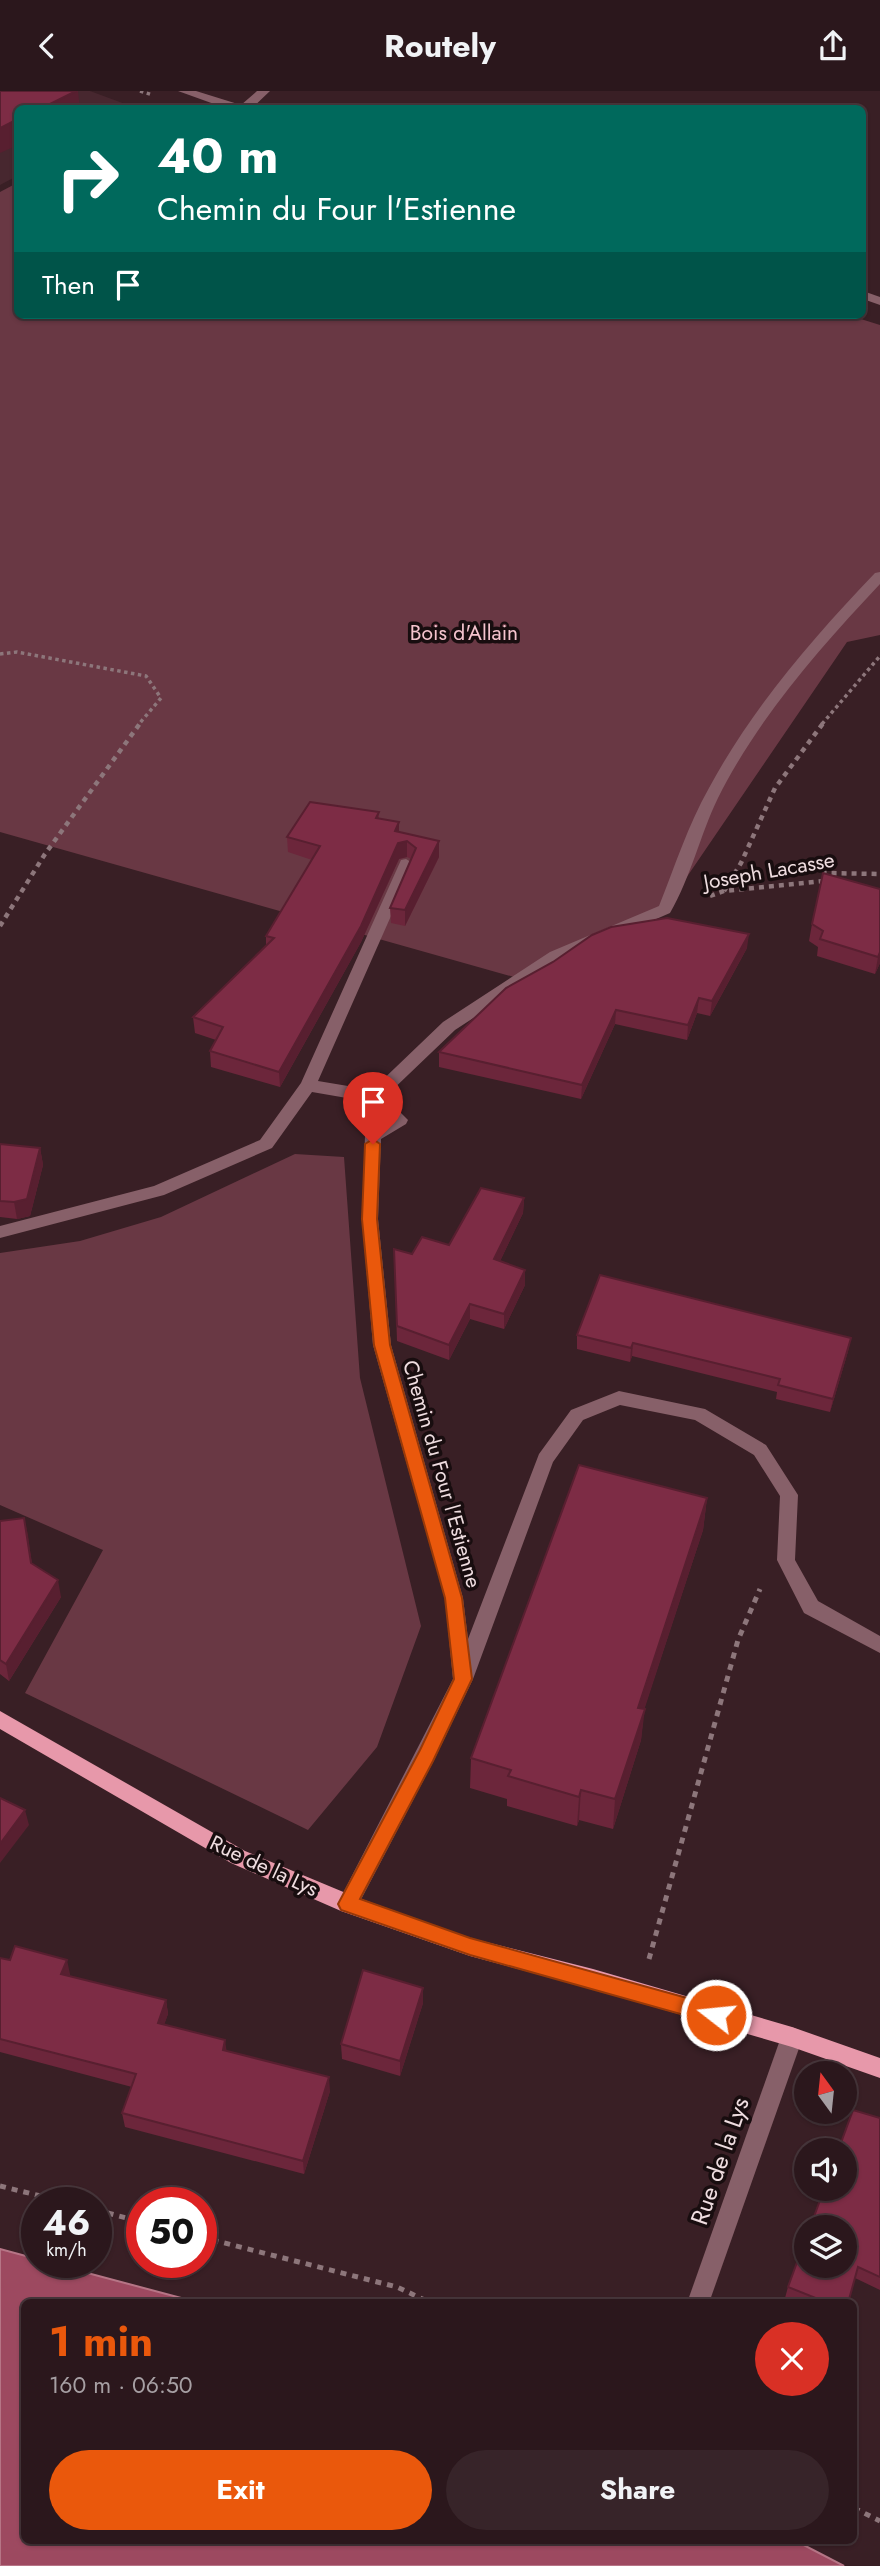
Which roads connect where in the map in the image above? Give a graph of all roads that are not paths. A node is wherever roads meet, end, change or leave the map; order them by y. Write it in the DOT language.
graph roads {
  1 [pos="184,91"];
  2 [pos="264,91"];
  3 [pos="229,105"];
  4 [pos="247,105"];
  5 [pos="880,576"];
  6 [pos="406,864"];
  7 [pos="308,1084"];
  8 [pos="375,1097"];
  9 [pos="0,1231"];
  10 [pos="880,1645"];
  11 [pos="463,1679"];
  12 [pos="0,1719"];
  13 [pos="348,1904"];
  14 [pos="792,2037"];
  15 [pos="880,2068"];
  16 [pos="699,2299"];
  1 -- 3 [label="street"];
  2 -- 4 [label="street"];
  5 -- 8 [label="street"];
  6 -- 7 [label="street"];
  7 -- 8 [label="street"];
  7 -- 9 [label="street"];
  8 -- 11 [label="street, Chemin du Four l'Estienne"];
  10 -- 11 [label="street"];
  11 -- 13 [label="street"];
  12 -- 13 [label="main road, Rue de la Lys"];
  13 -- 14 [label="main road, Rue de la Lys"];
  14 -- 15 [label="main road, Rue de la Lys"];
  14 -- 16 [label="street, Rue de la Lys"];
}
